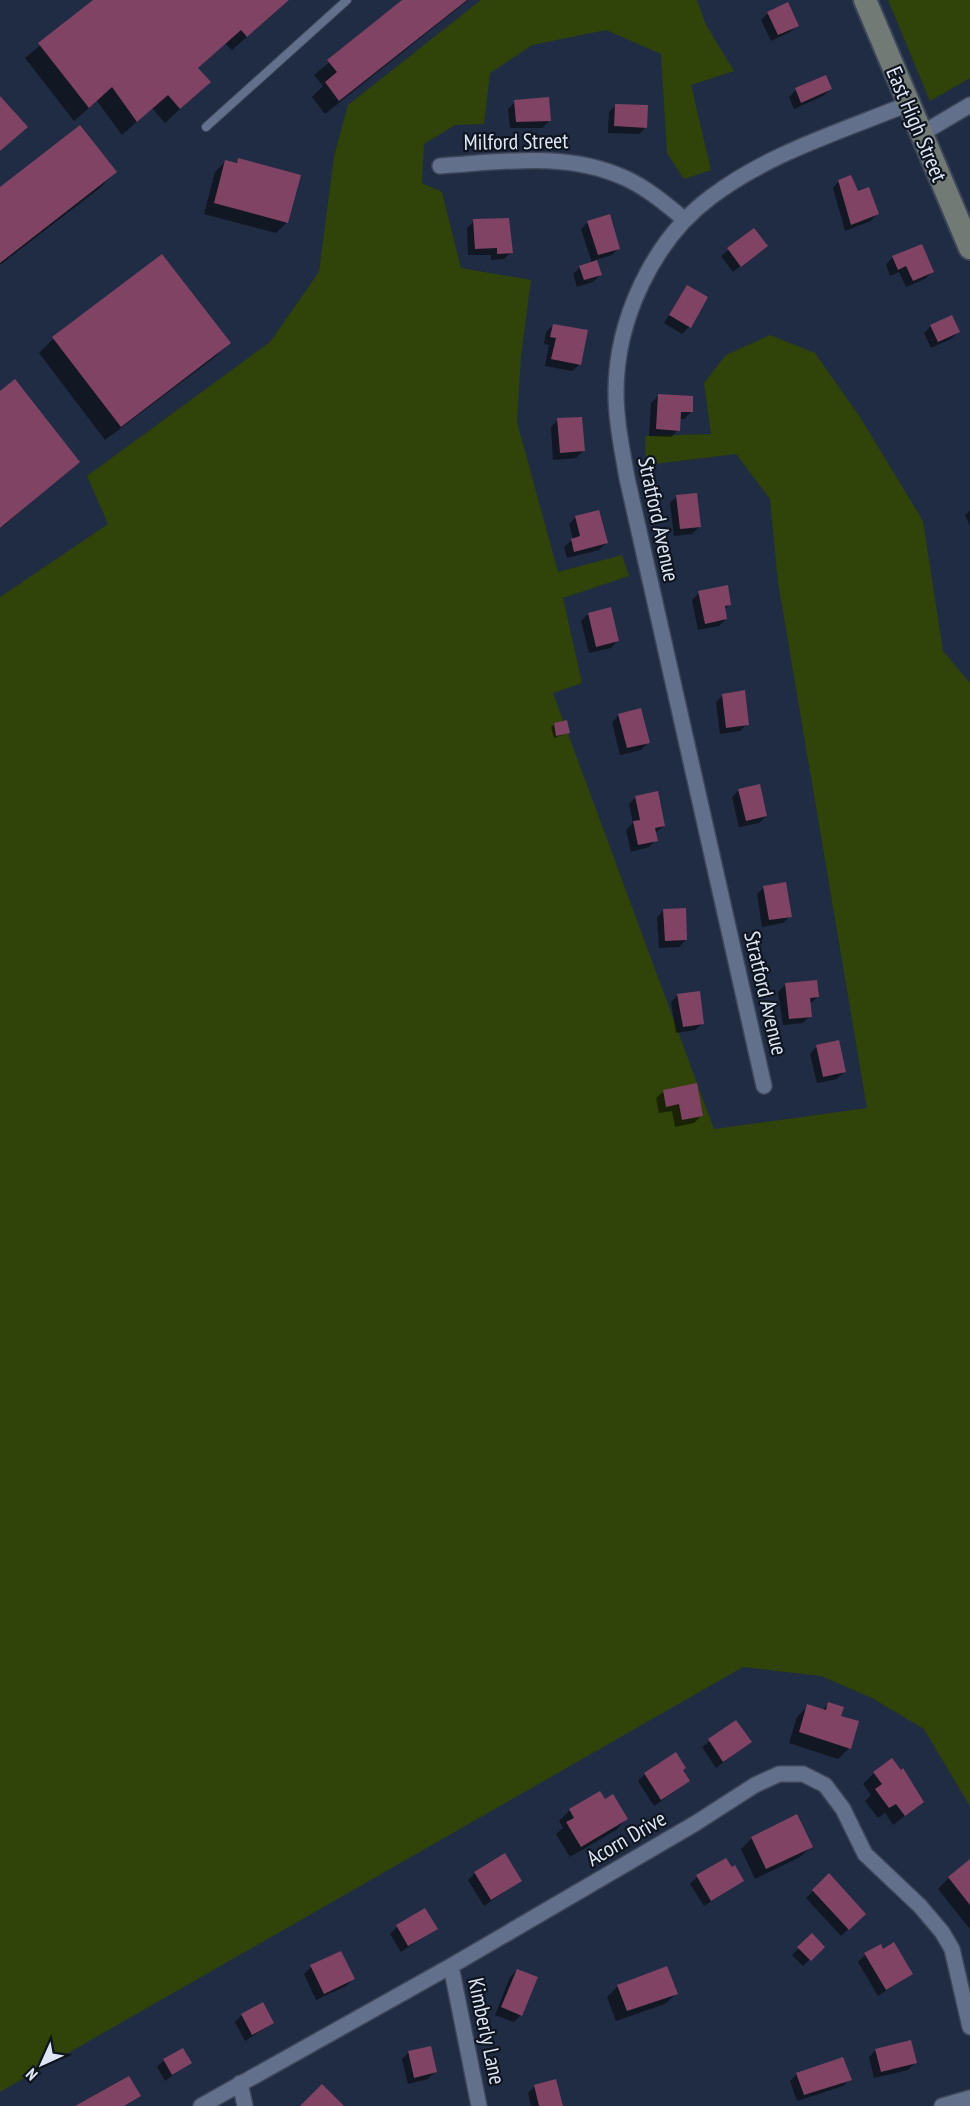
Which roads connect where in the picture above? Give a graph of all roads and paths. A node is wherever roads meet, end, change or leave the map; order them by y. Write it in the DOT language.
graph roads {
  1 [pos="347,0"];
  2 [pos="865,0"];
  3 [pos="909,104"];
  4 [pos="970,105"];
  5 [pos="206,127"];
  6 [pos="921,134"];
  7 [pos="440,166"];
  8 [pos="685,220"];
  9 [pos="970,248"];
  10 [pos="764,1086"];
  11 [pos="451,1966"];
  12 [pos="970,2027"];
  13 [pos="240,2083"];
  14 [pos="970,2098"];
  15 [pos="201,2106"];
  16 [pos="245,2106"];
  17 [pos="479,2106"];
  18 [pos="942,2106"];
  1 -- 5 [label="lane"];
  2 -- 3 [label="main road, East High Street"];
  3 -- 6 [label="main road, East High Street"];
  3 -- 8 [label="street, Stratford Avenue"];
  4 -- 6 [label="street"];
  6 -- 9 [label="main road, East High Street"];
  7 -- 8 [label="street, Milford Street"];
  8 -- 10 [label="street, Stratford Avenue"];
  11 -- 12 [label="street, Acorn Drive"];
  11 -- 13 [label="street, Acorn Drive"];
  11 -- 17 [label="street, Kimberly Lane"];
  13 -- 15 [label="street, Acorn Drive"];
  13 -- 16 [label="street"];
  14 -- 18 [label="street"];
}
